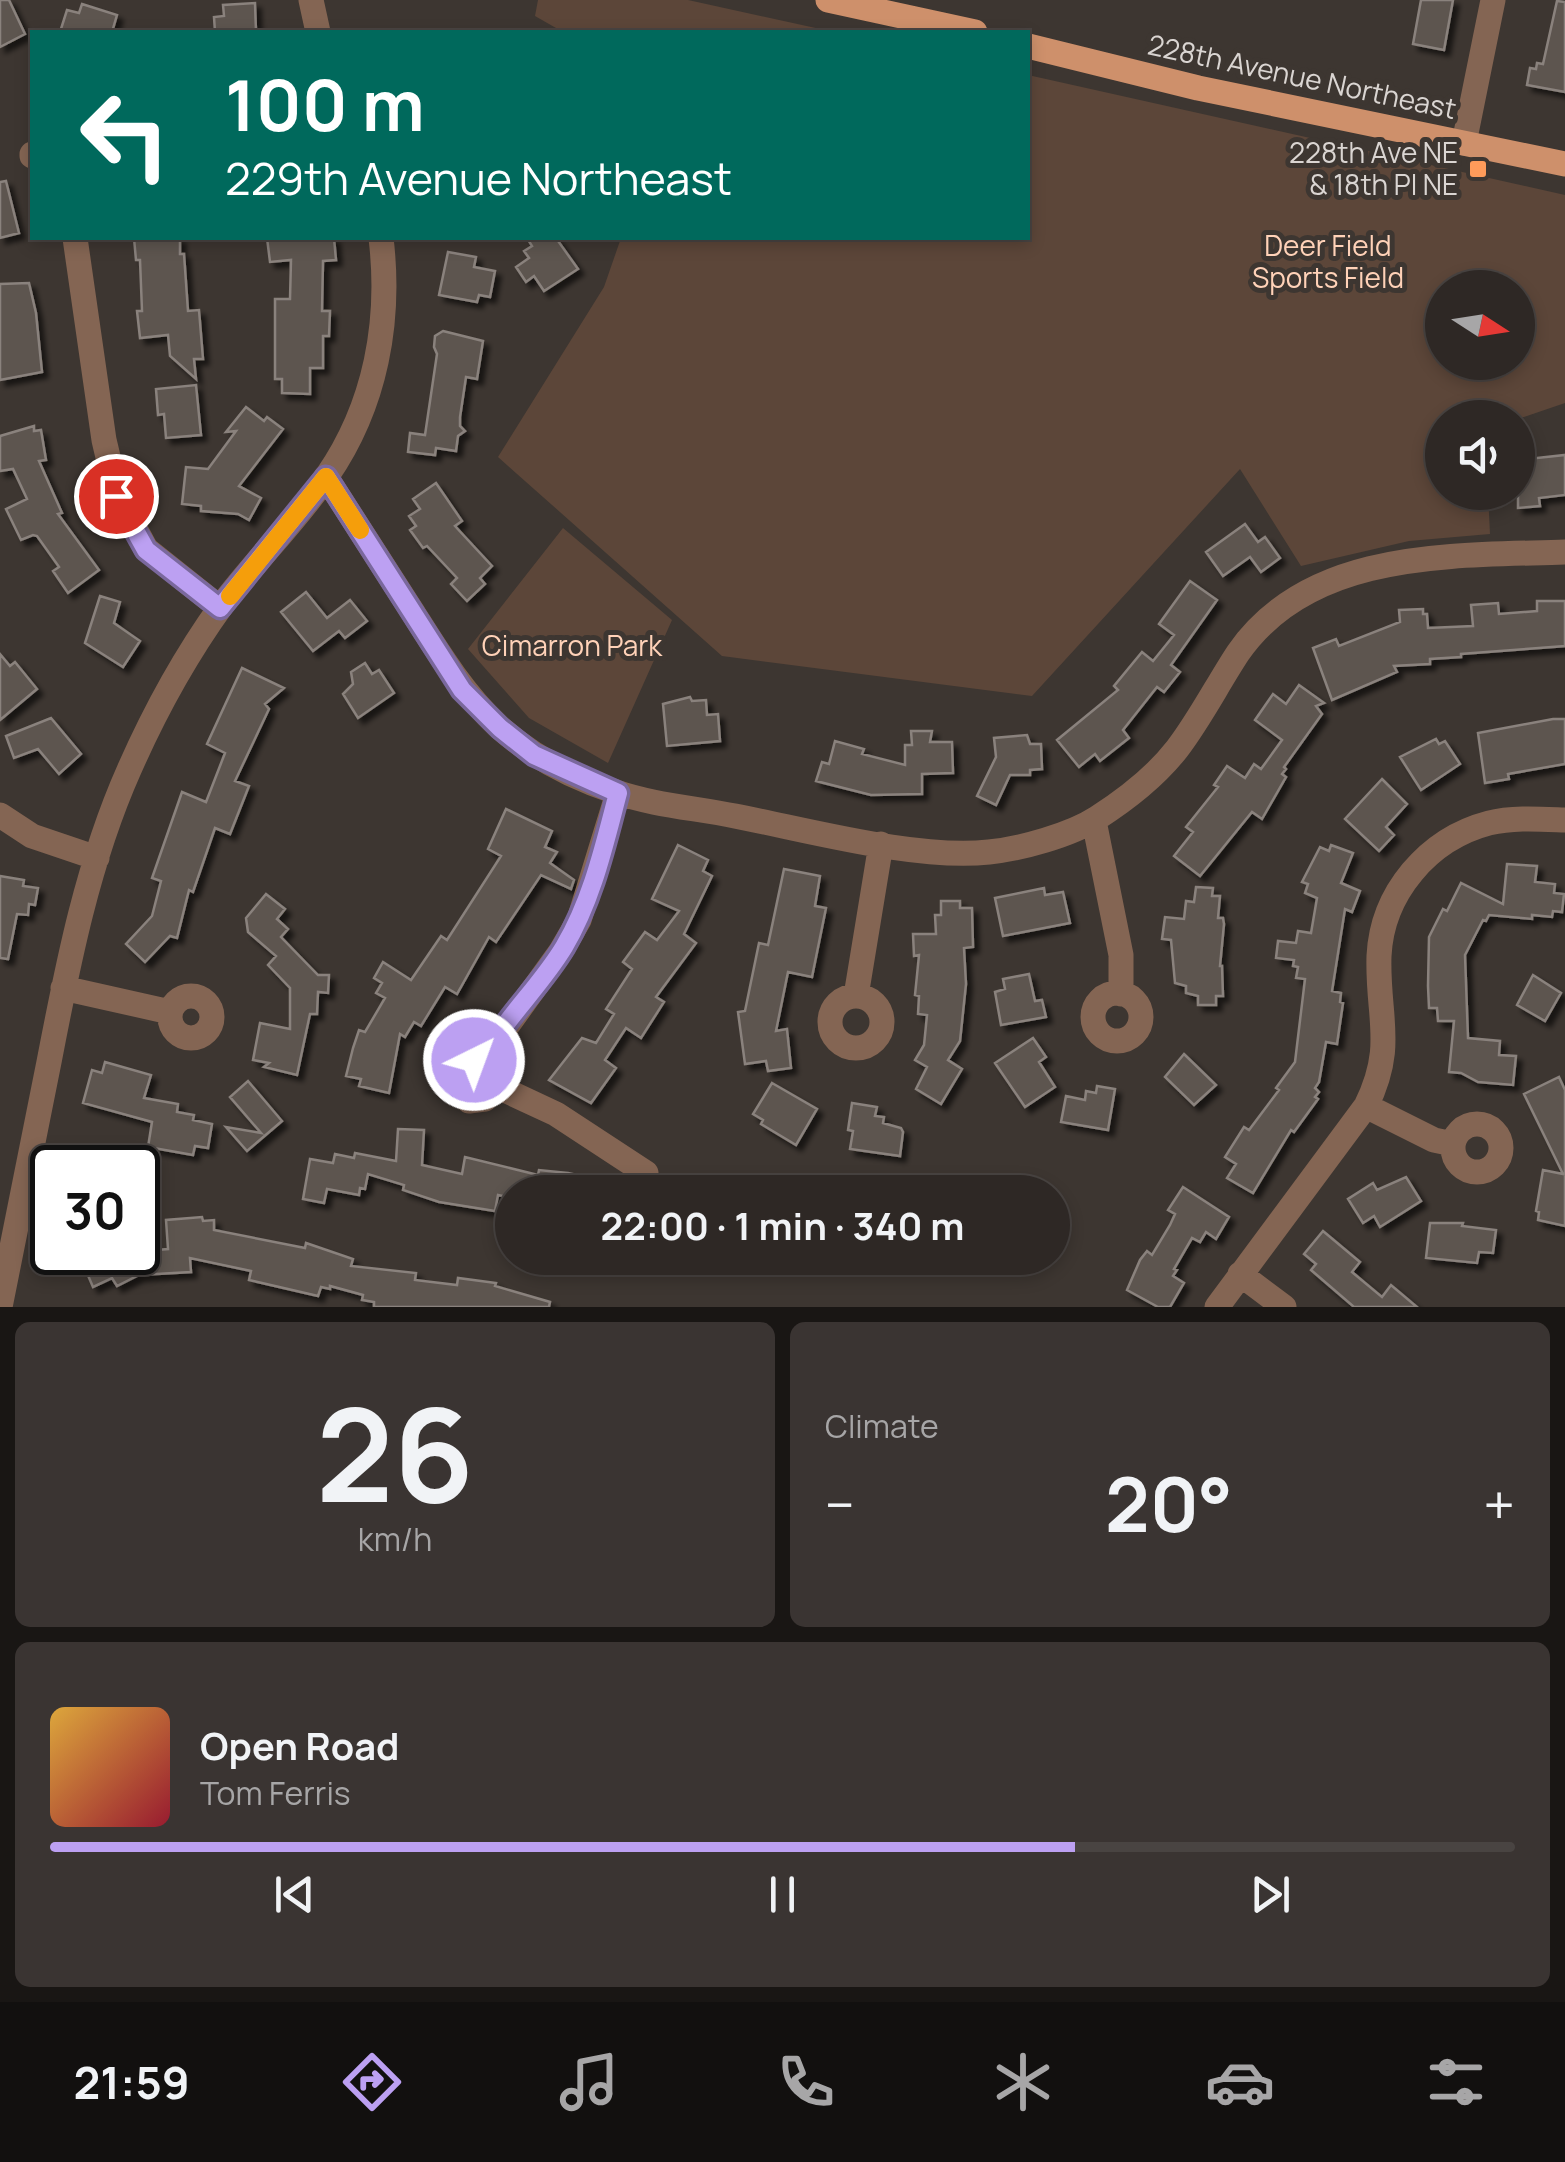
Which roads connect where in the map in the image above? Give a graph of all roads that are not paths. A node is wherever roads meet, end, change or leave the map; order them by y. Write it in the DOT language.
graph roads {
  1 [pos="311,0"];
  2 [pos="828,0"];
  3 [pos="1493,0"];
  4 [pos="918,9"];
  5 [pos="318,30"];
  6 [pos="971,30"];
  7 [pos="1030,46"];
  8 [pos="1464,143"];
  9 [pos="1565,164"];
  10 [pos="74,240"];
  11 [pos="381,240"];
  12 [pos="326,477"];
  13 [pos="1565,552"];
  14 [pos="220,608"];
  15 [pos="618,793"];
  16 [pos="0,815"];
  17 [pos="1094,820"];
  18 [pos="1565,820"];
  19 [pos="881,844"];
  20 [pos="97,858"];
  21 [pos="63,988"];
  22 [pos="1121,994"];
  23 [pos="856,996"];
  24 [pos="170,1012"];
  25 [pos="482,1061"];
  26 [pos="496,1086"];
  27 [pos="1366,1106"];
  28 [pos="1453,1144"];
  29 [pos="646,1173"];
  30 [pos="1240,1274"];
  31 [pos="0,1307"];
  32 [pos="1217,1307"];
  33 [pos="1284,1307"];
  1 -- 5 [label="street"];
  2 -- 4 [label="main road"];
  3 -- 8 [label="street"];
  4 -- 6 [label="main road"];
  7 -- 8 [label="main road, 228th Avenue Northeast"];
  8 -- 9 [label="main road, 228th Avenue Northeast"];
  10 -- 14 [label="street"];
  11 -- 12 [label="street"];
  12 -- 14 [label="street"];
  12 -- 15 [label="street"];
  13 -- 17 [label="street"];
  14 -- 20 [label="street"];
  15 -- 19 [label="street"];
  15 -- 25 [label="street"];
  16 -- 20 [label="street"];
  17 -- 19 [label="street"];
  17 -- 22 [label="street"];
  18 -- 27 [label="street"];
  19 -- 23 [label="street"];
  20 -- 21 [label="street"];
  21 -- 24 [label="street"];
  21 -- 31 [label="street"];
  25 -- 26 [label="street"];
  25 -- 26 [label="street"];
  26 -- 29 [label="street"];
  27 -- 28 [label="street"];
  27 -- 30 [label="street"];
  30 -- 32 [label="street"];
  30 -- 33 [label="street"];
}
